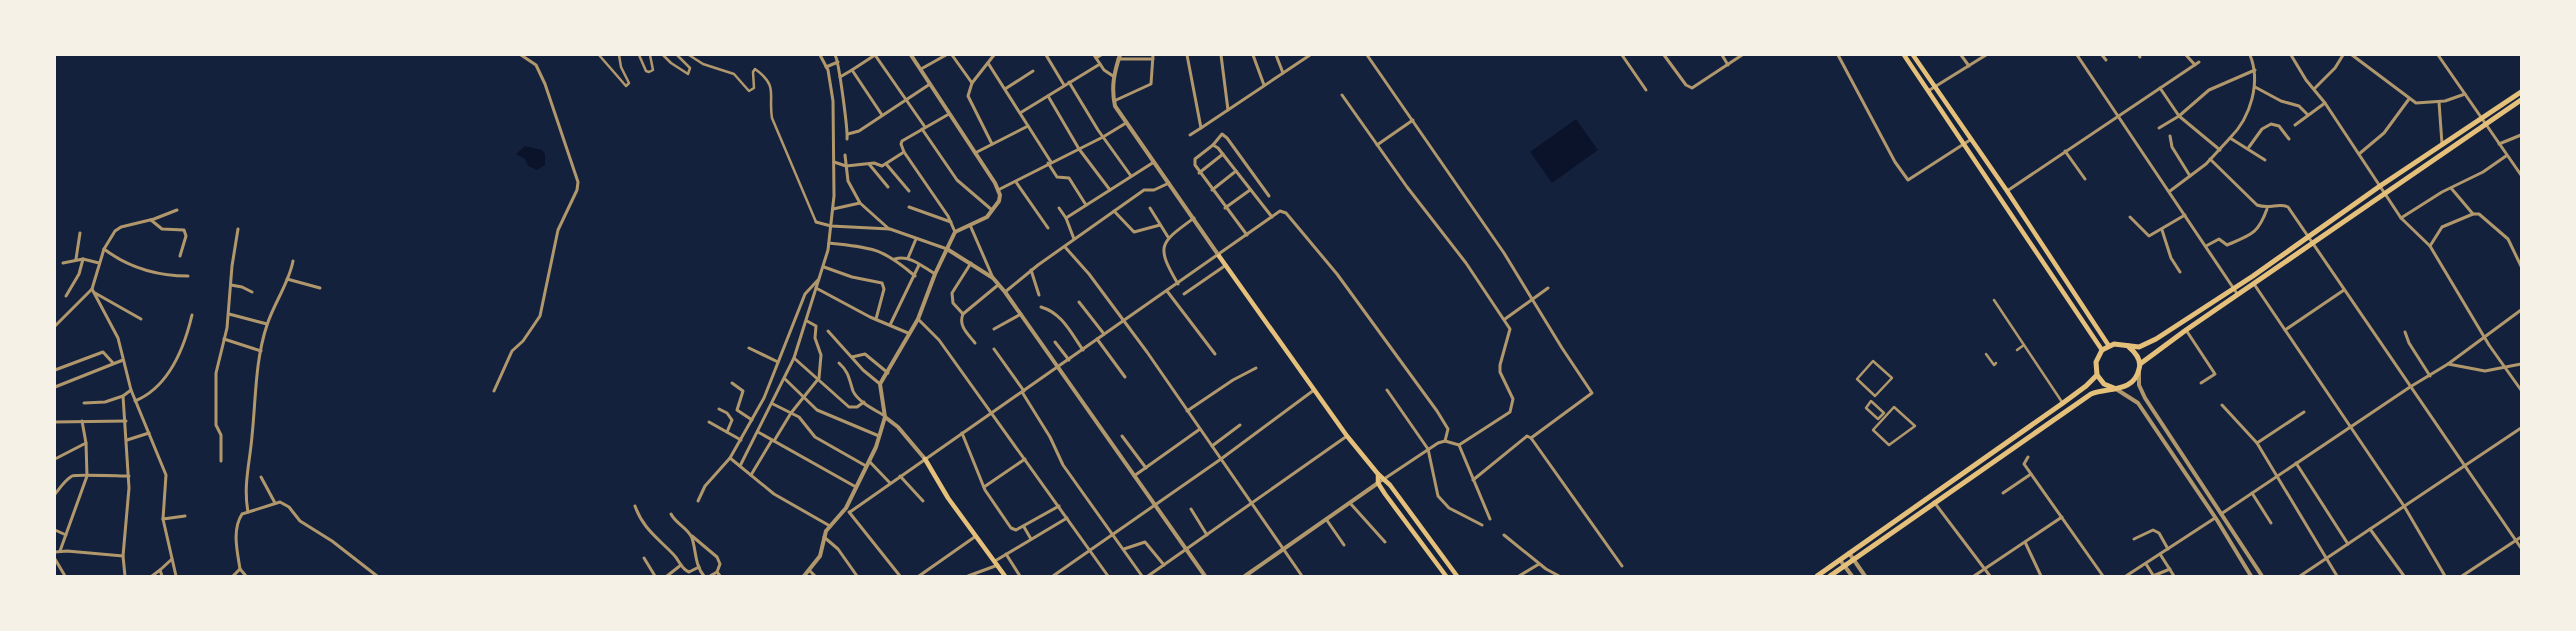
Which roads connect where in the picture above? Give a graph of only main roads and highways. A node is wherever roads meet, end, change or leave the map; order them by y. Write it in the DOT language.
graph roads {
  1 [pos="1904,55"];
  2 [pos="1913,55"];
  3 [pos="2521,92"];
  4 [pos="2521,100"];
  5 [pos="1219,256"];
  6 [pos="2126,345"];
  7 [pos="2109,346"];
  8 [pos="2102,350"];
  9 [pos="2140,367"];
  10 [pos="2097,375"];
  11 [pos="2115,388"];
  12 [pos="925,459"];
  13 [pos="1378,474"];
  14 [pos="1929,496"];
  15 [pos="1934,502"];
  16 [pos="1005,576"];
  17 [pos="1446,576"];
  18 [pos="1456,576"];
  19 [pos="1817,576"];
  20 [pos="1830,576"];
  1 -- 8 [label="main road"];
  2 -- 7 [label="main road"];
  3 -- 6 [label="main road"];
  4 -- 9 [label="main road"];
  5 -- 13 [label="main road"];
  6 -- 7 [label="main road"];
  6 -- 9 [label="main road"];
  7 -- 8 [label="main road"];
  8 -- 10 [label="main road"];
  9 -- 11 [label="main road"];
  10 -- 11 [label="main road"];
  10 -- 14 [label="main road"];
  11 -- 15 [label="main road"];
  12 -- 16 [label="main road"];
  13 -- 17 [label="main road"];
  13 -- 18 [label="main road"];
  14 -- 15 [label="main road"];
  14 -- 19 [label="main road"];
  15 -- 20 [label="main road"];
}
